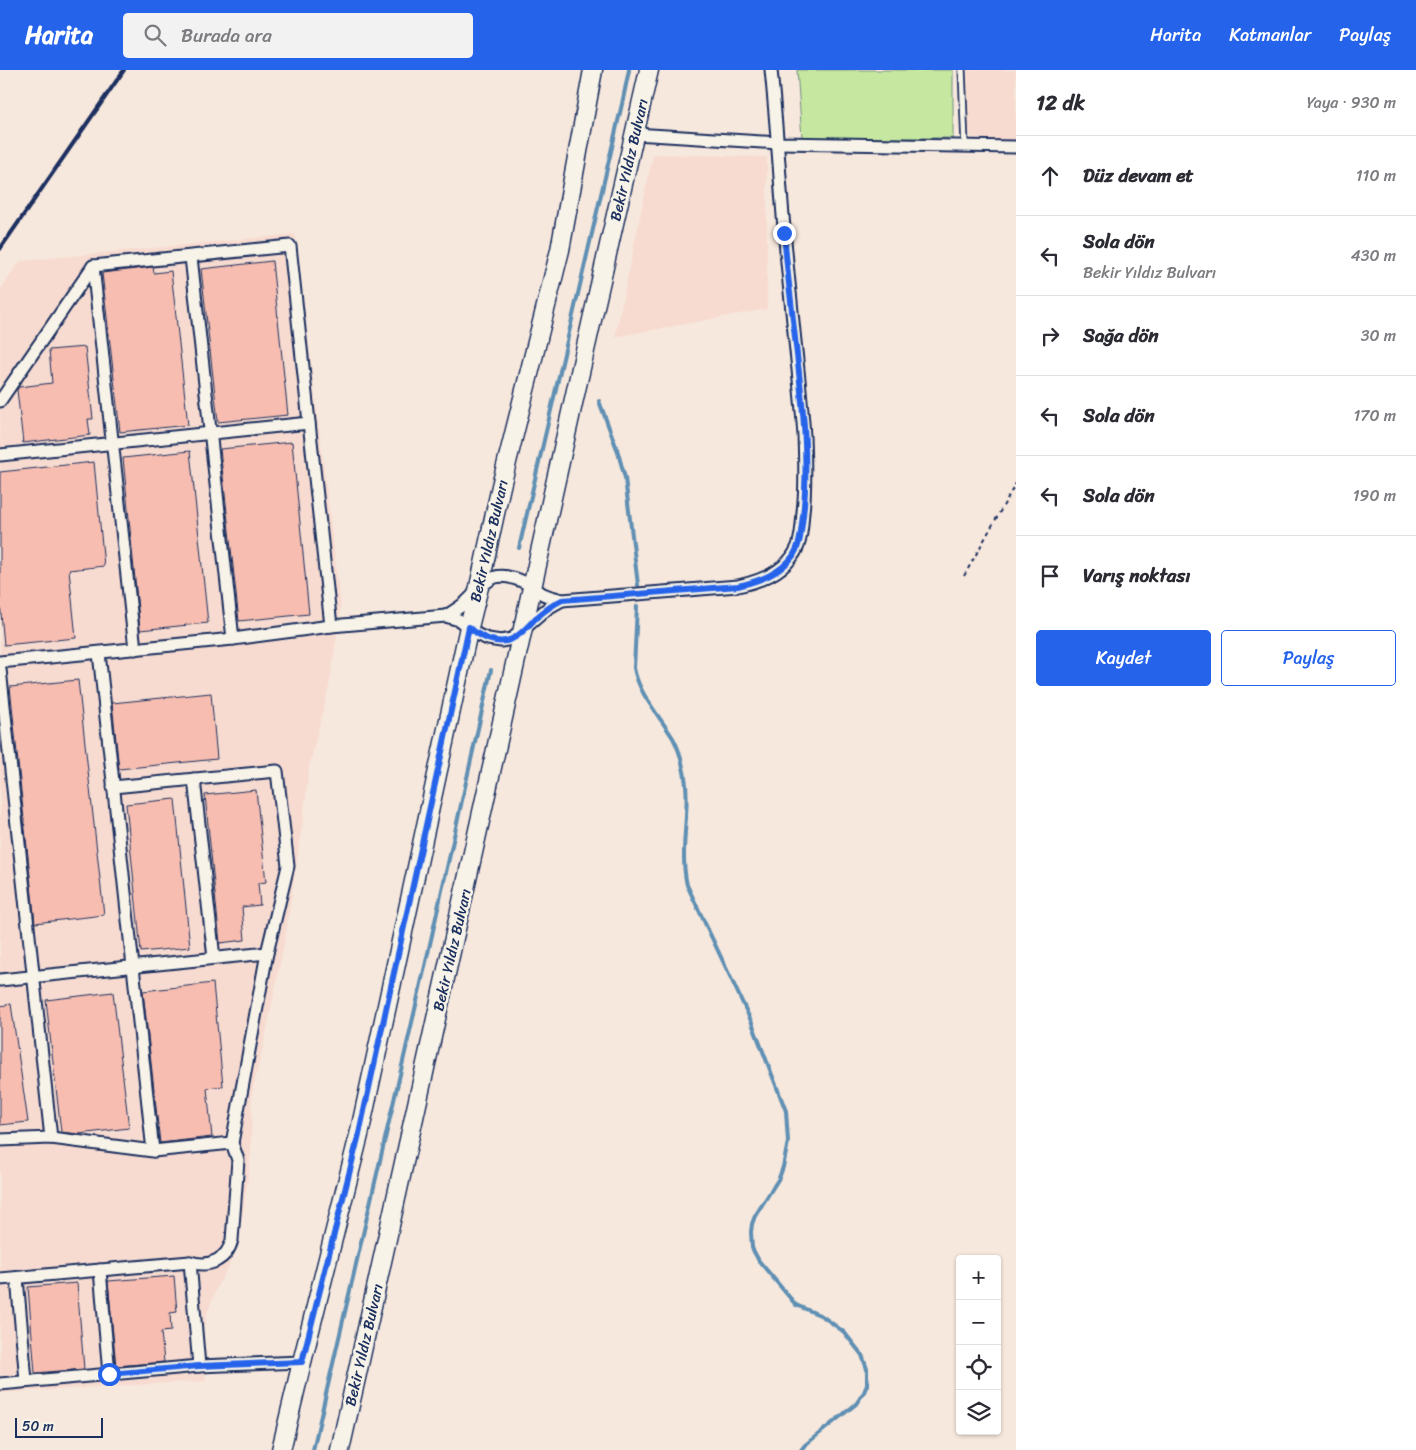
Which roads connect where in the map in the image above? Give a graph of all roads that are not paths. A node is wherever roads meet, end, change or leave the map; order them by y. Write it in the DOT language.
graph roads {
  1 [pos="594,70"];
  2 [pos="649,70"];
  3 [pos="772,70"];
  4 [pos="962,70"];
  5 [pos="635,134"];
  6 [pos="779,143"];
  7 [pos="966,146"];
  8 [pos="1016,147"];
  9 [pos="191,256"];
  10 [pos="93,266"];
  11 [pos="0,401"];
  12 [pos="309,423"];
  13 [pos="210,433"];
  14 [pos="113,443"];
  15 [pos="0,455"];
  16 [pos="533,586"];
  17 [pos="479,587"];
  18 [pos="562,600"];
  19 [pos="446,616"];
  20 [pos="331,626"];
  21 [pos="469,627"];
  22 [pos="523,630"];
  23 [pos="233,639"];
  24 [pos="135,649"];
  25 [pos="99,652"];
  26 [pos="0,662"];
  27 [pos="0,669"];
  28 [pos="194,779"];
  29 [pos="113,788"];
  30 [pos="267,953"];
  31 [pos="214,958"];
  32 [pos="133,966"];
  33 [pos="34,976"];
  34 [pos="0,980"];
  35 [pos="51,1138"];
  36 [pos="0,1140"];
  37 [pos="232,1143"];
  38 [pos="153,1151"];
  39 [pos="190,1262"];
  40 [pos="100,1270"];
  41 [pos="17,1278"];
  42 [pos="0,1279"];
  43 [pos="302,1362"];
  44 [pos="199,1366"];
  45 [pos="109,1374"];
  46 [pos="26,1381"];
  47 [pos="0,1384"];
  48 [pos="281,1450"];
  49 [pos="340,1450"];
  1 -- 17 [label="main road, Bekir Yıldız Bulvarı"];
  2 -- 5 [label="main road, Bekir Yıldız Bulvarı"];
  3 -- 6 [label="street"];
  4 -- 7 [label="lane"];
  5 -- 6 [label="street"];
  5 -- 16 [label="main road, Bekir Yıldız Bulvarı"];
  6 -- 7 [label="street"];
  6 -- 18 [label="street"];
  7 -- 8 [label="street"];
  9 -- 10 [label="street"];
  9 -- 12 [label="street"];
  9 -- 13 [label="street"];
  10 -- 11 [label="street"];
  10 -- 14 [label="street"];
  12 -- 13 [label="street"];
  12 -- 20 [label="street"];
  13 -- 14 [label="street"];
  13 -- 23 [label="street"];
  14 -- 15 [label="street"];
  14 -- 24 [label="street"];
  16 -- 17 [label="street"];
  16 -- 18 [label="street"];
  16 -- 22 [label="main road, Bekir Yıldız Bulvarı"];
  17 -- 19 [label="street"];
  17 -- 21 [label="main road, Bekir Yıldız Bulvarı"];
  18 -- 22 [label="street"];
  19 -- 20 [label="street"];
  19 -- 21 [label="street"];
  20 -- 23 [label="street"];
  21 -- 22 [label="street"];
  21 -- 43 [label="main road, Bekir Yıldız Bulvarı"];
  22 -- 49 [label="main road, Bekir Yıldız Bulvarı"];
  23 -- 24 [label="street"];
  24 -- 25 [label="street"];
  25 -- 26 [label="street"];
  25 -- 29 [label="street"];
  27 -- 33 [label="street"];
  28 -- 29 [label="street"];
  28 -- 30 [label="street"];
  28 -- 31 [label="street"];
  29 -- 32 [label="street"];
  30 -- 31 [label="street"];
  30 -- 37 [label="street"];
  31 -- 32 [label="street"];
  32 -- 33 [label="street"];
  32 -- 38 [label="street"];
  33 -- 34 [label="street"];
  33 -- 35 [label="street"];
  35 -- 36 [label="street"];
  35 -- 38 [label="street"];
  37 -- 38 [label="street"];
  37 -- 39 [label="street"];
  39 -- 40 [label="street"];
  39 -- 44 [label="street"];
  40 -- 41 [label="street"];
  40 -- 45 [label="street"];
  41 -- 42 [label="street"];
  41 -- 46 [label="street"];
  43 -- 44 [label="street"];
  43 -- 48 [label="main road, Bekir Yıldız Bulvarı"];
  44 -- 45 [label="street"];
  45 -- 46 [label="street"];
  46 -- 47 [label="street"];
}
